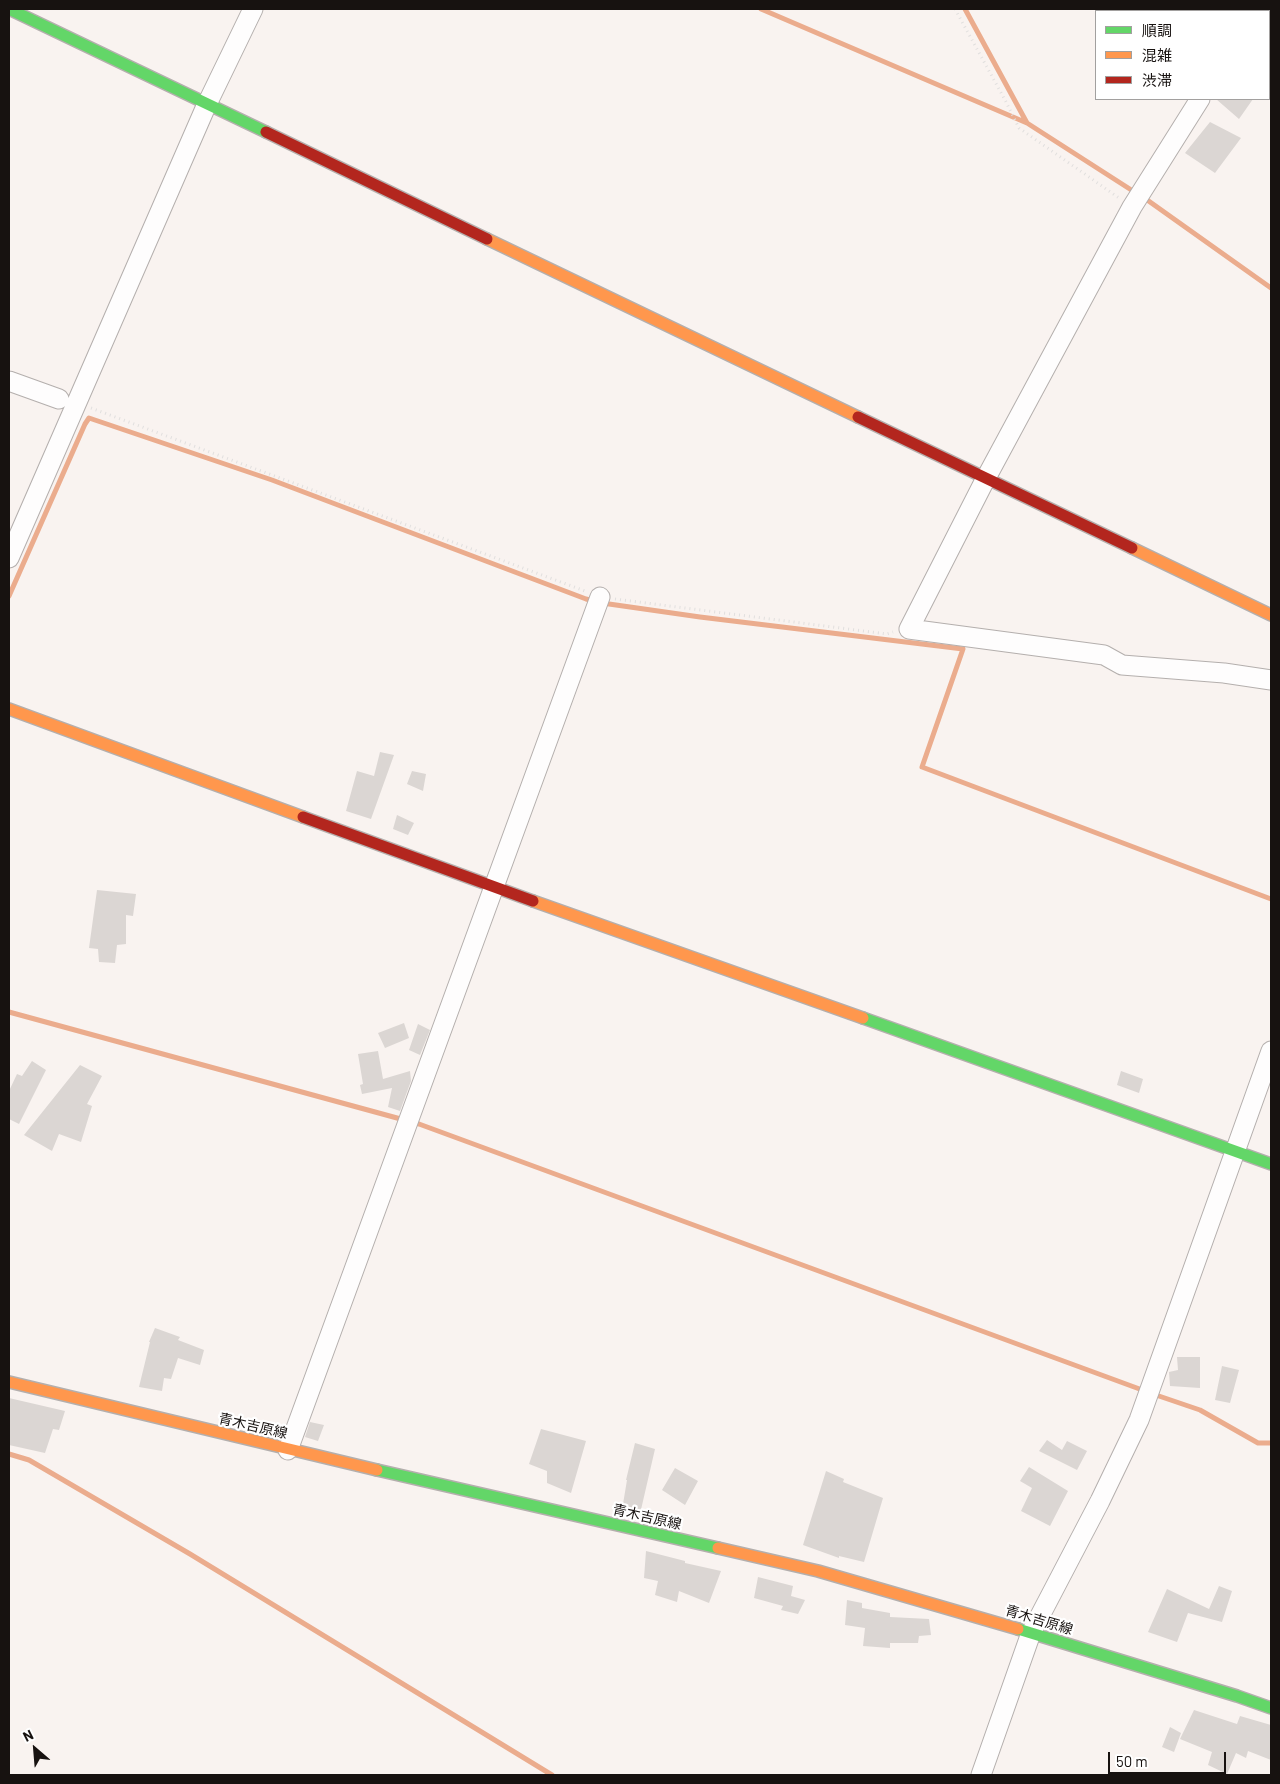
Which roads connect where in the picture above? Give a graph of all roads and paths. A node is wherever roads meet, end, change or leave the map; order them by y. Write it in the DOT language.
graph roads {
  1 [pos="9,9"];
  2 [pos="253,9"];
  3 [pos="955,9"];
  4 [pos="1199,100"];
  5 [pos="207,104"];
  6 [pos="1132,207"];
  7 [pos="9,381"];
  8 [pos="67,400"];
  9 [pos="986,478"];
  10 [pos="9,558"];
  11 [pos="600,597"];
  12 [pos="1271,615"];
  13 [pos="909,629"];
  14 [pos="1271,680"];
  15 [pos="9,709"];
  16 [pos="495,887"];
  17 [pos="1271,1051"];
  18 [pos="1235,1150"];
  19 [pos="1271,1164"];
  20 [pos="9,1382"];
  21 [pos="288,1450"];
  22 [pos="1032,1633"];
  23 [pos="1271,1708"];
  24 [pos="981,1775"];
  1 -- 5 [label="street"];
  2 -- 5 [label="street"];
  3 -- 6 [label="path"];
  4 -- 6 [label="street"];
  5 -- 8 [label="street"];
  5 -- 9 [label="street"];
  6 -- 9 [label="street"];
  7 -- 8 [label="street"];
  8 -- 10 [label="street"];
  8 -- 11 [label="path"];
  9 -- 12 [label="street"];
  9 -- 13 [label="street"];
  11 -- 13 [label="path"];
  11 -- 16 [label="street"];
  13 -- 14 [label="street"];
  15 -- 16 [label="street"];
  16 -- 18 [label="street"];
  16 -- 21 [label="street"];
  17 -- 18 [label="street"];
  18 -- 19 [label="street"];
  18 -- 22 [label="street"];
  20 -- 21 [label="street, 青木吉原線"];
  21 -- 22 [label="street, 青木吉原線"];
  22 -- 23 [label="street, 青木吉原線"];
  22 -- 24 [label="street"];
}
